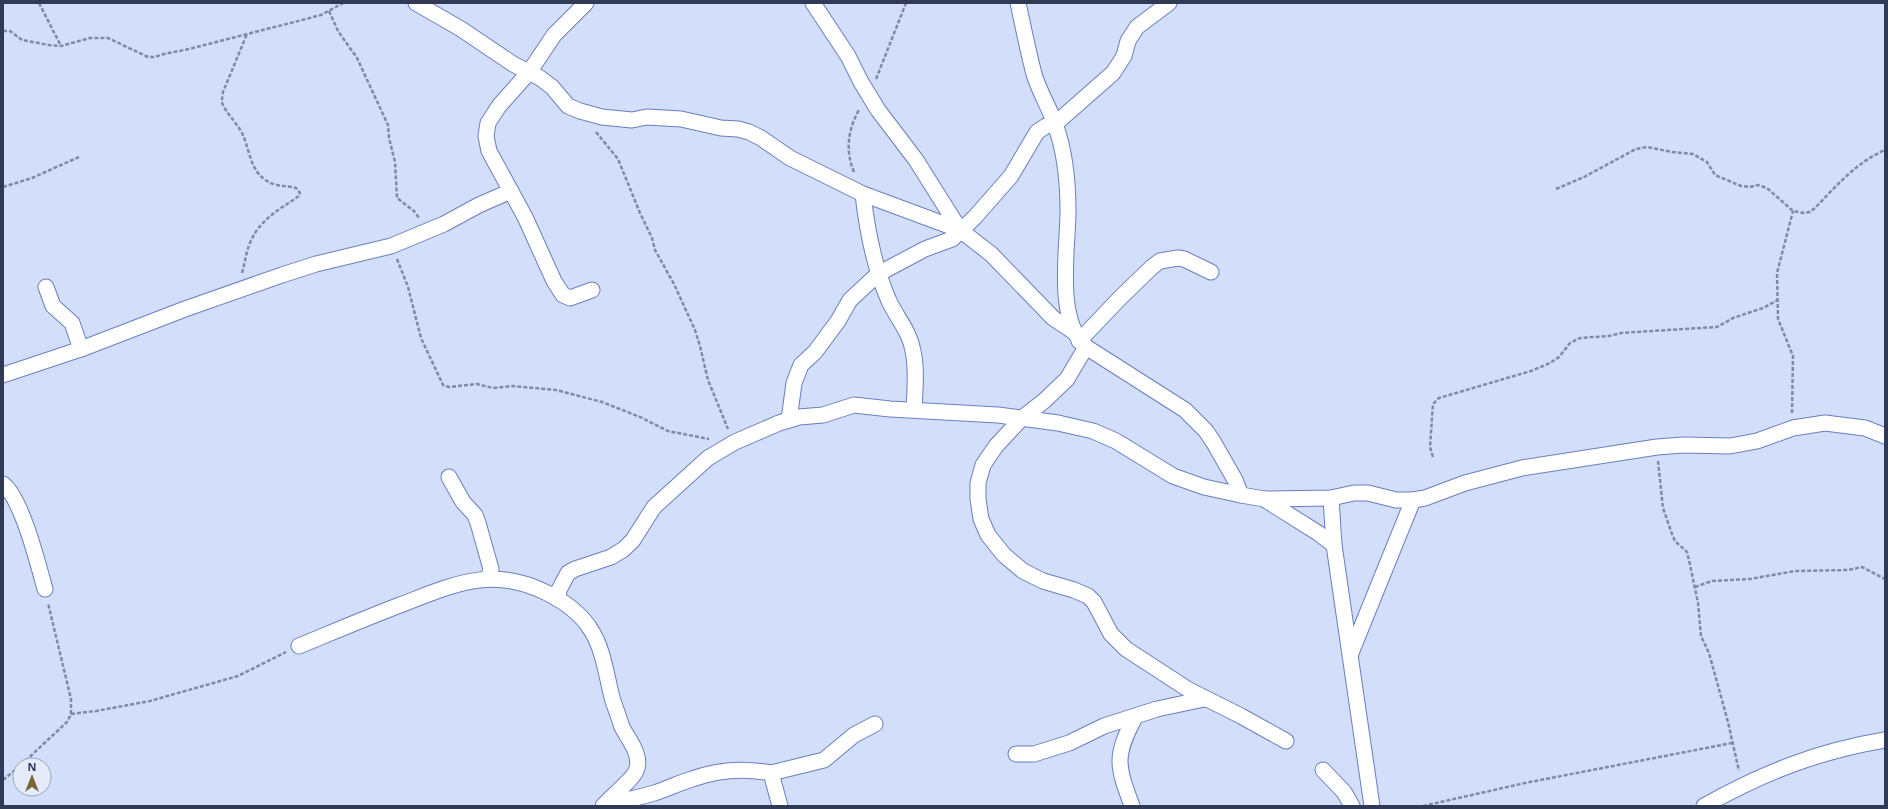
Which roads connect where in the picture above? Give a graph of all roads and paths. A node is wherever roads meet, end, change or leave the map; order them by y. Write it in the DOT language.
graph roads {
  1 [pos="39,3"];
  2 [pos="343,3"];
  3 [pos="416,3"];
  4 [pos="586,3"];
  5 [pos="813,3"];
  6 [pos="1018,3"];
  7 [pos="1169,3"];
  8 [pos="329,11"];
  9 [pos="3,31"];
  10 [pos="247,34"];
  11 [pos="61,46"];
  12 [pos="530,71"];
  13 [pos="580,111"];
  14 [pos="1055,124"];
  15 [pos="1885,150"];
  16 [pos="78,156"];
  17 [pos="3,187"];
  18 [pos="1556,189"];
  19 [pos="511,191"];
  20 [pos="863,194"];
  21 [pos="1793,211"];
  22 [pos="960,230"];
  23 [pos="424,233"];
  24 [pos="391,246"];
  25 [pos="1211,272"];
  26 [pos="878,274"];
  27 [pos="46,287"];
  28 [pos="239,290"];
  29 [pos="592,290"];
  30 [pos="1778,300"];
  31 [pos="1080,340"];
  32 [pos="82,349"];
  33 [pos="3,375"];
  34 [pos="914,409"];
  35 [pos="1022,418"];
  36 [pos="789,420"];
  37 [pos="1792,428"];
  38 [pos="1885,436"];
  39 [pos="710,439"];
  40 [pos="736,442"];
  41 [pos="1657,446"];
  42 [pos="1433,457"];
  43 [pos="449,477"];
  44 [pos="3,484"];
  45 [pos="1241,495"];
  46 [pos="1331,498"];
  47 [pos="1264,499"];
  48 [pos="1413,500"];
  49 [pos="1334,545"];
  50 [pos="488,579"];
  51 [pos="1885,580"];
  52 [pos="1695,587"];
  53 [pos="45,589"];
  54 [pos="558,599"];
  55 [pos="299,646"];
  56 [pos="1350,654"];
  57 [pos="1204,698"];
  58 [pos="71,714"];
  59 [pos="1134,717"];
  60 [pos="875,724"];
  61 [pos="1286,740"];
  62 [pos="1885,740"];
  63 [pos="1732,744"];
  64 [pos="1016,754"];
  65 [pos="30,757"];
  66 [pos="1324,770"];
  67 [pos="12,773"];
  68 [pos="771,773"];
  69 [pos="3,780"];
  70 [pos="1742,785"];
  71 [pos="605,806"];
  72 [pos="780,806"];
  73 [pos="1132,806"];
  74 [pos="1352,806"];
  75 [pos="1372,806"];
  76 [pos="1423,806"];
  77 [pos="1704,806"];
  1 -- 11 [label="path"];
  2 -- 8 [label="path"];
  3 -- 12 [label="street"];
  4 -- 12 [label="street"];
  5 -- 22 [label="street"];
  6 -- 14 [label="street"];
  7 -- 14 [label="street"];
  8 -- 10 [label="path"];
  8 -- 23 [label="path"];
  9 -- 11 [label="path"];
  10 -- 11 [label="path"];
  10 -- 28 [label="path"];
  12 -- 13 [label="street"];
  12 -- 19 [label="street"];
  13 -- 20 [label="street"];
  13 -- 40 [label="path"];
  14 -- 22 [label="street"];
  14 -- 31 [label="street"];
  15 -- 21 [label="path"];
  16 -- 17 [label="path"];
  18 -- 21 [label="path"];
  19 -- 23 [label="street"];
  19 -- 29 [label="street"];
  20 -- 22 [label="street"];
  20 -- 26 [label="street"];
  21 -- 30 [label="path"];
  22 -- 26 [label="street"];
  22 -- 31 [label="street"];
  23 -- 24 [label="street"];
  24 -- 28 [label="street"];
  24 -- 39 [label="path"];
  25 -- 31 [label="street"];
  26 -- 34 [label="street"];
  26 -- 36 [label="street"];
  27 -- 32 [label="street"];
  28 -- 32 [label="street"];
  30 -- 37 [label="path"];
  30 -- 42 [label="path"];
  31 -- 35 [label="street"];
  31 -- 45 [label="street"];
  32 -- 33 [label="street"];
  34 -- 35 [label="street"];
  34 -- 36 [label="street"];
  35 -- 45 [label="street"];
  35 -- 57 [label="street"];
  36 -- 40 [label="street"];
  37 -- 38 [label="street"];
  37 -- 41 [label="street"];
  40 -- 54 [label="street"];
  41 -- 48 [label="street"];
  41 -- 52 [label="path"];
  43 -- 50 [label="street"];
  44 -- 53 [label="street"];
  45 -- 47 [label="street"];
  46 -- 47 [label="street"];
  46 -- 48 [label="street"];
  46 -- 49 [label="street"];
  47 -- 49 [label="street"];
  48 -- 56 [label="street"];
  49 -- 56 [label="street"];
  50 -- 54 [label="street"];
  50 -- 55 [label="street"];
  51 -- 52 [label="path"];
  52 -- 63 [label="path"];
  53 -- 58 [label="path"];
  54 -- 71 [label="street"];
  55 -- 58 [label="path"];
  56 -- 75 [label="street"];
  57 -- 59 [label="street"];
  57 -- 61 [label="street"];
  58 -- 65 [label="path"];
  59 -- 64 [label="street"];
  59 -- 73 [label="street"];
  60 -- 68 [label="street"];
  62 -- 70 [label="street"];
  63 -- 70 [label="path"];
  63 -- 76 [label="path"];
  66 -- 74 [label="street"];
  67 -- 69 [label="path"];
  68 -- 71 [label="street"];
  68 -- 72 [label="street"];
  70 -- 77 [label="street"];
}
